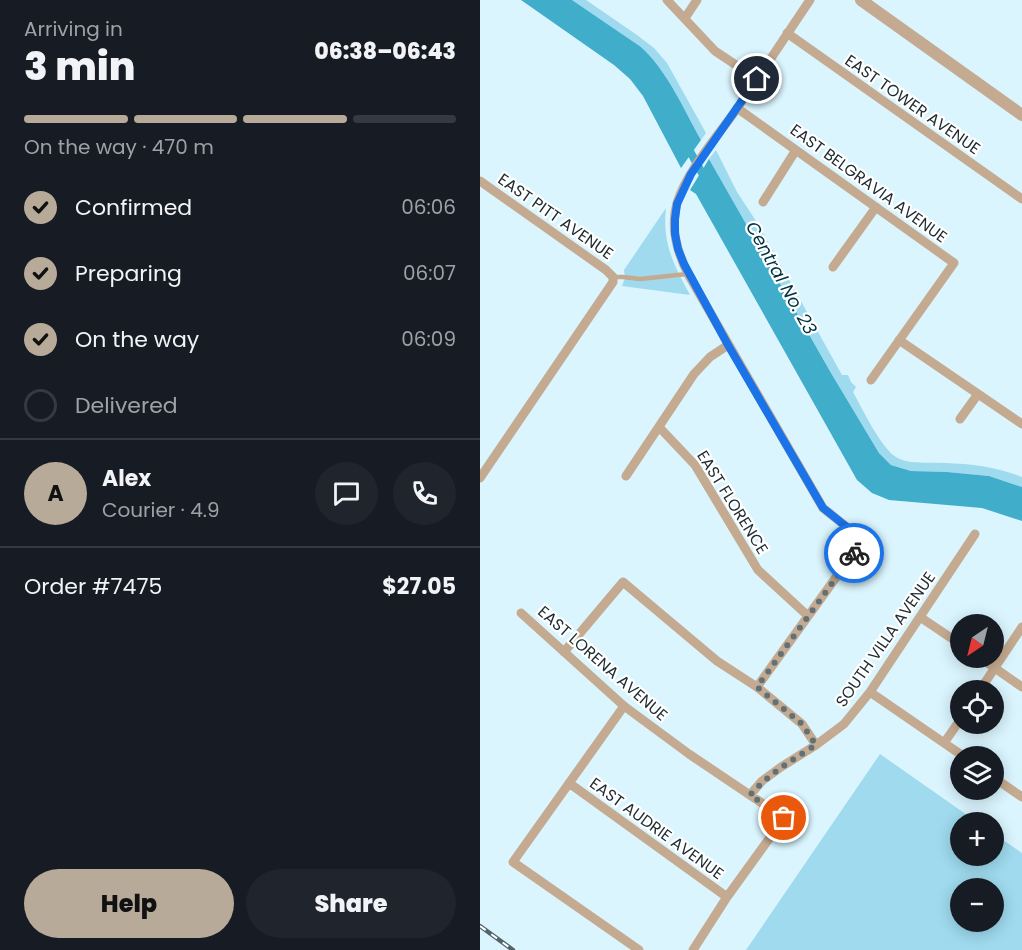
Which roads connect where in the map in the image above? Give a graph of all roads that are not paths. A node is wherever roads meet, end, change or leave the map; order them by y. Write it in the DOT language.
graph roads {
  1 [pos="667,0"];
  2 [pos="697,0"];
  3 [pos="810,0"];
  4 [pos="861,0"];
  5 [pos="685,18"];
  6 [pos="787,33"];
  7 [pos="757,79"];
  8 [pos="737,108"];
  9 [pos="1022,115"];
  10 [pos="796,150"];
  11 [pos="480,182"];
  12 [pos="1022,199"];
  13 [pos="763,202"];
  14 [pos="876,207"];
  15 [pos="833,267"];
  16 [pos="686,269"];
  17 [pos="612,277"];
  18 [pos="899,340"];
  19 [pos="728,345"];
  20 [pos="871,380"];
  21 [pos="978,394"];
  22 [pos="960,419"];
  23 [pos="1022,423"];
  24 [pos="659,427"];
  25 [pos="626,476"];
  26 [pos="480,477"];
  27 [pos="975,534"];
  28 [pos="521,613"];
  29 [pos="808,616"];
  30 [pos="920,617"];
  31 [pos="1022,627"];
  32 [pos="950,637"];
  33 [pos="564,652"];
  34 [pos="1004,654"];
  35 [pos="995,668"];
  36 [pos="987,680"];
  37 [pos="757,687"];
  38 [pos="1022,687"];
  39 [pos="870,692"];
  40 [pos="624,706"];
  41 [pos="950,734"];
  42 [pos="944,743"];
  43 [pos="816,745"];
  44 [pos="950,747"];
  45 [pos="569,783"];
  46 [pos="1004,785"];
  47 [pos="750,795"];
  48 [pos="1022,797"];
  49 [pos="728,897"];
  50 [pos="639,950"];
  51 [pos="693,950"];
  1 -- 5 [label="street"];
  2 -- 5 [label="street"];
  3 -- 6 [label="street"];
  4 -- 9 [label="street"];
  5 -- 7 [label="street"];
  6 -- 7 [label="street"];
  6 -- 12 [label="street, EAST TOWER AVENUE"];
  7 -- 8 [label="street"];
  8 -- 10 [label="street, EAST BELGRAVIA AVENUE"];
  8 -- 16 [label="street"];
  10 -- 13 [label="street"];
  10 -- 14 [label="street, EAST BELGRAVIA AVENUE"];
  11 -- 17 [label="street, EAST PITT AVENUE"];
  14 -- 15 [label="street"];
  14 -- 18 [label="street, EAST BELGRAVIA AVENUE"];
  16 -- 17 [label="lane"];
  16 -- 19 [label="street"];
  17 -- 26 [label="street"];
  18 -- 20 [label="street"];
  18 -- 21 [label="street"];
  19 -- 24 [label="street"];
  19 -- 29 [label="street"];
  21 -- 22 [label="street"];
  21 -- 23 [label="street"];
  24 -- 25 [label="street"];
  24 -- 29 [label="street, EAST FLORENCE"];
  27 -- 30 [label="street, SOUTH VILLA AVENUE"];
  28 -- 33 [label="street, EAST LORENA AVENUE"];
  29 -- 37 [label="street"];
  30 -- 32 [label="street"];
  30 -- 39 [label="street, SOUTH VILLA AVENUE"];
  31 -- 34 [label="street"];
  33 -- 37 [label="street"];
  33 -- 40 [label="street, EAST LORENA AVENUE"];
  35 -- 36 [label="street"];
  35 -- 38 [label="street"];
  37 -- 43 [label="street"];
  39 -- 42 [label="street"];
  39 -- 43 [label="street, SOUTH VILLA AVENUE"];
  40 -- 45 [label="street"];
  40 -- 47 [label="street, EAST LORENA AVENUE"];
  41 -- 42 [label="street"];
  42 -- 44 [label="street"];
  43 -- 47 [label="street, SOUTH VILLA AVENUE"];
  45 -- 49 [label="street, EAST AUDRIE AVENUE"];
  45 -- 50 [label="street"];
  46 -- 48 [label="street"];
  47 -- 49 [label="street, EAST LORENA AVENUE"];
  49 -- 51 [label="street"];
}
